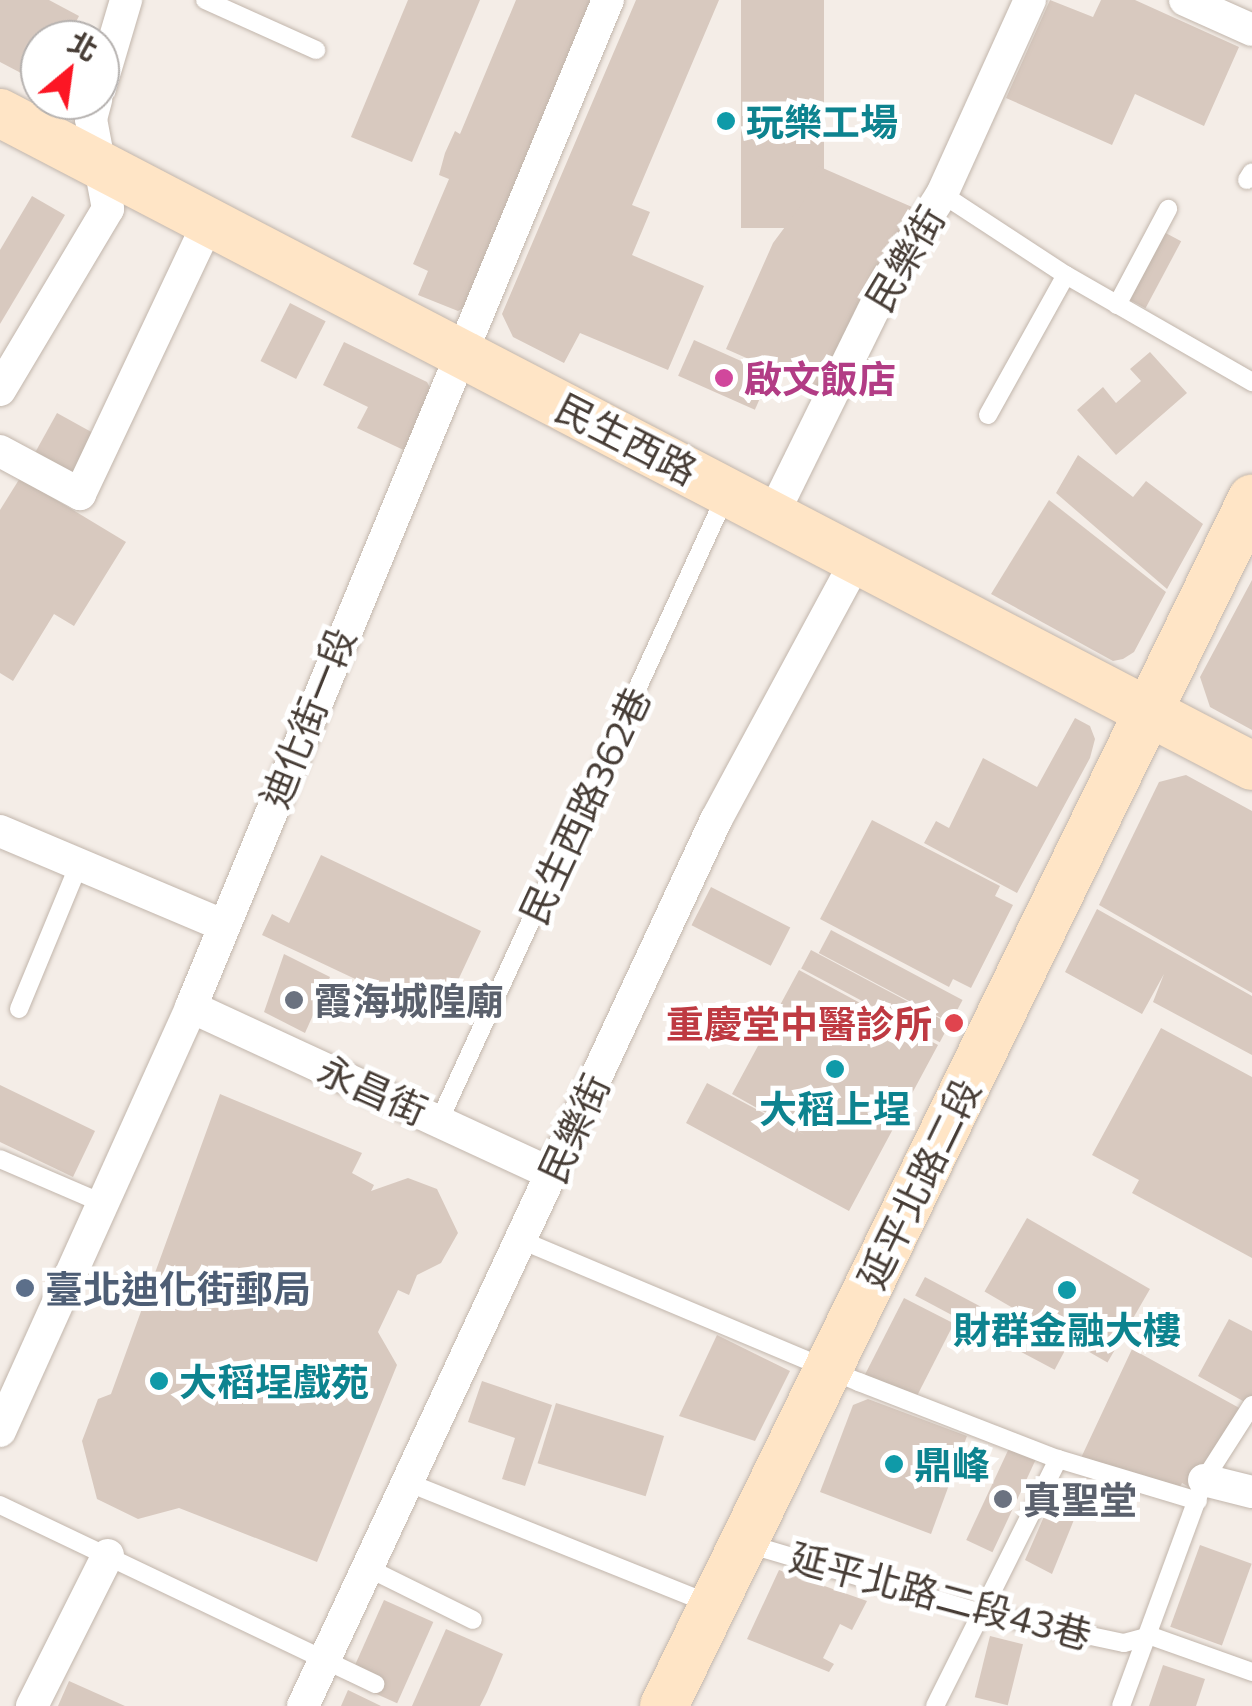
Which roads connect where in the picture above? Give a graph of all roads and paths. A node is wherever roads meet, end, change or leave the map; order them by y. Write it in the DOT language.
graph roads {
  1 [pos="205,0"];
  2 [pos="608,0"];
  3 [pos="1030,0"];
  4 [pos="1185,0"];
  5 [pos="1252,30"];
  6 [pos="316,50"];
  7 [pos="0,114"];
  8 [pos="91,120"];
  9 [pos="98,165"];
  10 [pos="942,194"];
  11 [pos="1168,209"];
  12 [pos="209,221"];
  13 [pos="1066,275"];
  14 [pos="1117,304"];
  15 [pos="458,350"];
  16 [pos="1252,382"];
  17 [pos="0,390"];
  18 [pos="988,415"];
  19 [pos="0,451"];
  20 [pos="728,490"];
  21 [pos="1252,499"];
  22 [pos="774,514"];
  23 [pos="858,556"];
  24 [pos="1148,713"];
  25 [pos="1252,766"];
  26 [pos="0,831"];
  27 [pos="79,864"];
  28 [pos="222,925"];
  29 [pos="192,1007"];
  30 [pos="18,1009"];
  31 [pos="440,1119"];
  32 [pos="0,1159"];
  33 [pos="552,1174"];
  34 [pos="107,1205"];
  35 [pos="521,1240"];
  36 [pos="828,1370"];
  37 [pos="1252,1405"];
  38 [pos="3,1412"];
  39 [pos="1058,1459"];
  40 [pos="409,1484"];
  41 [pos="1201,1490"];
  42 [pos="1252,1492"];
  43 [pos="0,1505"];
  44 [pos="744,1542"];
  45 [pos="108,1555"];
  46 [pos="368,1568"];
  47 [pos="713,1605"];
  48 [pos="978,1612"];
  49 [pos="473,1620"];
  50 [pos="1151,1636"];
  51 [pos="325,1659"];
  52 [pos="1252,1672"];
  53 [pos="376,1684"];
  54 [pos="32,1706"];
  55 [pos="303,1706"];
  56 [pos="664,1706"];
  57 [pos="936,1706"];
  58 [pos="1121,1706"];
  1 -- 6 [label="lane"];
  2 -- 15 [label="street, 迪化街一段"];
  3 -- 10 [label="street, 民樂街"];
  4 -- 5 [label="street"];
  7 -- 9 [label="street, 民生西路"];
  8 -- 9 [label="street"];
  9 -- 12 [label="street, 民生西路"];
  9 -- 17 [label="street"];
  10 -- 13 [label="lane"];
  10 -- 22 [label="street, 民樂街"];
  11 -- 14 [label="lane"];
  12 -- 15 [label="street, 民生西路"];
  12 -- 19 [label="street"];
  13 -- 14 [label="lane"];
  13 -- 18 [label="lane"];
  14 -- 16 [label="lane"];
  15 -- 20 [label="street, 民生西路"];
  15 -- 28 [label="street, 迪化街一段"];
  20 -- 22 [label="street, 民生西路"];
  20 -- 31 [label="lane, 民生西路362巷"];
  21 -- 24 [label="street, 延平北路二段"];
  22 -- 23 [label="street, 民生西路"];
  23 -- 24 [label="street, 民生西路"];
  23 -- 33 [label="street, 民樂街"];
  24 -- 25 [label="street, 民生西路"];
  24 -- 36 [label="street, 延平北路二段"];
  26 -- 27 [label="street"];
  27 -- 28 [label="street"];
  27 -- 30 [label="lane"];
  28 -- 29 [label="street, 迪化街一段"];
  29 -- 31 [label="street, 永昌街"];
  29 -- 34 [label="street, 迪化街一段"];
  31 -- 33 [label="street, 永昌街"];
  32 -- 34 [label="lane"];
  33 -- 35 [label="street, 民樂街"];
  34 -- 38 [label="street, 迪化街一段"];
  35 -- 36 [label="lane"];
  35 -- 40 [label="street, 民樂街"];
  36 -- 39 [label="lane"];
  36 -- 44 [label="street, 延平北路二段"];
  37 -- 41 [label="lane"];
  39 -- 41 [label="lane"];
  39 -- 48 [label="lane"];
  40 -- 46 [label="street, 民樂街"];
  40 -- 47 [label="lane"];
  41 -- 42 [label="street"];
  41 -- 50 [label="lane"];
  43 -- 45 [label="lane"];
  44 -- 47 [label="street, 延平北路二段"];
  44 -- 48 [label="lane, 延平北路二段43巷"];
  45 -- 51 [label="lane"];
  45 -- 54 [label="street"];
  46 -- 49 [label="lane"];
  46 -- 51 [label="street, 民樂街"];
  47 -- 56 [label="street, 延平北路二段"];
  48 -- 50 [label="lane, 延平北路二段43巷"];
  48 -- 57 [label="lane"];
  50 -- 52 [label="lane, 延平北路二段43巷"];
  50 -- 58 [label="lane"];
  51 -- 53 [label="lane"];
  51 -- 55 [label="street, 民樂街"];
}
